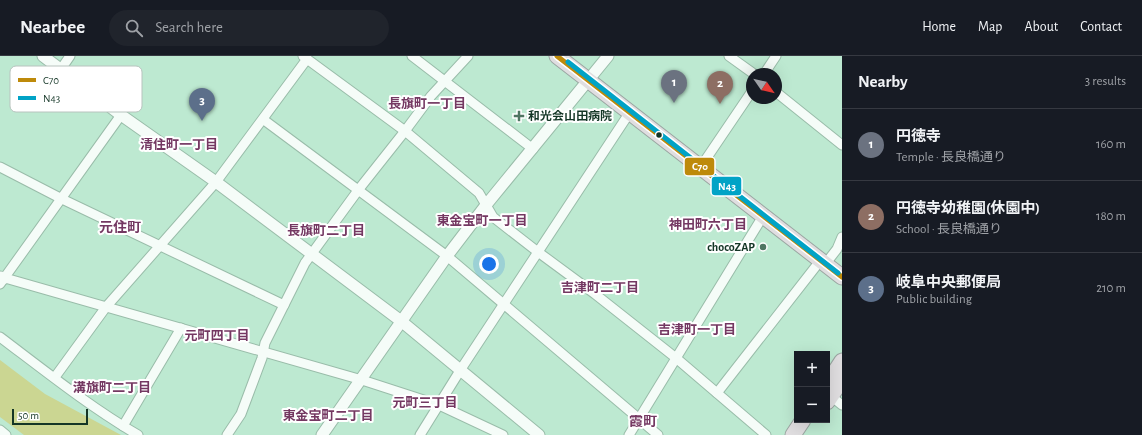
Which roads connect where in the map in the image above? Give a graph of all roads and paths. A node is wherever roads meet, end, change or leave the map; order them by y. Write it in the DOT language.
graph roads {
  1 [pos="43,56"];
  2 [pos="70,56"];
  3 [pos="412,56"];
  4 [pos="468,56"];
  5 [pos="556,56"];
  6 [pos="572,56"];
  7 [pos="608,56"];
  8 [pos="729,56"];
  9 [pos="776,56"];
  10 [pos="305,57"];
  11 [pos="58,66"];
  12 [pos="64,66"];
  13 [pos="746,68"];
  14 [pos="768,68"];
  15 [pos="590,76"];
  16 [pos="444,80"];
  17 [pos="782,97"];
  18 [pos="746,100"];
  19 [pos="117,112"];
  20 [pos="630,112"];
  21 [pos="121,115"];
  22 [pos="264,120"];
  23 [pos="405,131"];
  24 [pos="842,145"];
  25 [pos="533,149"];
  26 [pos="706,159"];
  27 [pos="0,167"];
  28 [pos="216,182"];
  29 [pos="359,189"];
  30 [pos="62,199"];
  31 [pos="486,205"];
  32 [pos="763,216"];
  33 [pos="842,237"];
  34 [pos="160,246"];
  35 [pos="538,252"];
  36 [pos="311,254"];
  37 [pos="447,256"];
  38 [pos="831,262"];
  39 [pos="842,277"];
  40 [pos="2,280"];
  41 [pos="284,305"];
  42 [pos="504,305"];
  43 [pos="106,307"];
  44 [pos="402,321"];
  45 [pos="181,328"];
  46 [pos="0,337"];
  47 [pos="263,352"];
  48 [pos="676,358"];
  49 [pos="842,361"];
  50 [pos="461,369"];
  51 [pos="55,377"];
  52 [pos="362,380"];
  53 [pos="842,380"];
  54 [pos="717,393"];
  55 [pos="832,396"];
  56 [pos="439,405"];
  57 [pos="639,419"];
  58 [pos="801,423"];
  59 [pos="813,423"];
  60 [pos="123,426"];
  61 [pos="0,430"];
  62 [pos="324,434"];
  63 [pos="6,435"];
  64 [pos="138,435"];
  65 [pos="227,435"];
  66 [pos="420,435"];
  67 [pos="503,435"];
  68 [pos="538,435"];
  69 [pos="629,435"];
  70 [pos="658,435"];
  71 [pos="766,435"];
  72 [pos="793,435"];
  73 [pos="805,435"];
  1 -- 11 [label="street"];
  2 -- 12 [label="street"];
  3 -- 16 [label="street"];
  4 -- 16 [label="street"];
  5 -- 15 [label="highway"];
  6 -- 15 [label="highway"];
  7 -- 15 [label="street"];
  8 -- 13 [label="street"];
  9 -- 14 [label="street"];
  10 -- 22 [label="street"];
  10 -- 23 [label="street"];
  15 -- 20 [label="highway"];
  15 -- 25 [label="street"];
  15 -- 26 [label="highway"];
  16 -- 23 [label="street"];
  16 -- 25 [label="street"];
  17 -- 24 [label="street"];
  18 -- 26 [label="street"];
  19 -- 21 [label="street"];
  20 -- 32 [label="highway"];
  20 -- 35 [label="street"];
  21 -- 28 [label="street"];
  21 -- 30 [label="street"];
  22 -- 28 [label="street"];
  22 -- 29 [label="street"];
  23 -- 29 [label="street"];
  23 -- 31 [label="street"];
  25 -- 31 [label="street"];
  26 -- 38 [label="highway"];
  27 -- 30 [label="street"];
  28 -- 34 [label="street"];
  28 -- 36 [label="street"];
  29 -- 36 [label="street"];
  29 -- 37 [label="street"];
  30 -- 34 [label="street"];
  30 -- 40 [label="street"];
  31 -- 35 [label="street"];
  31 -- 37 [label="street"];
  32 -- 38 [label="highway"];
  32 -- 48 [label="street"];
  33 -- 38 [label="street"];
  34 -- 41 [label="street"];
  34 -- 43 [label="street"];
  35 -- 42 [label="street"];
  35 -- 48 [label="street"];
  36 -- 41 [label="street"];
  36 -- 44 [label="street"];
  37 -- 42 [label="street"];
  37 -- 44 [label="street"];
  38 -- 39 [label="highway"];
  38 -- 54 [label="street"];
  40 -- 43 [label="street"];
  41 -- 47 [label="street"];
  42 -- 50 [label="street"];
  42 -- 57 [label="street"];
  43 -- 45 [label="street"];
  43 -- 51 [label="street"];
  44 -- 50 [label="street"];
  44 -- 52 [label="street"];
  45 -- 47 [label="street"];
  45 -- 60 [label="street"];
  46 -- 51 [label="street"];
  47 -- 52 [label="street"];
  47 -- 65 [label="street"];
  48 -- 54 [label="street"];
  48 -- 57 [label="street"];
  49 -- 55 [label="highway"];
  50 -- 56 [label="street"];
  50 -- 68 [label="street"];
  51 -- 60 [label="street"];
  52 -- 56 [label="street"];
  52 -- 62 [label="street"];
  53 -- 55 [label="highway"];
  54 -- 71 [label="street"];
  56 -- 66 [label="street"];
  56 -- 67 [label="street"];
  57 -- 69 [label="street"];
  57 -- 70 [label="street"];
  58 -- 72 [label="highway"];
  59 -- 73 [label="highway"];
  60 -- 64 [label="street"];
  61 -- 63 [label="street"];
}
